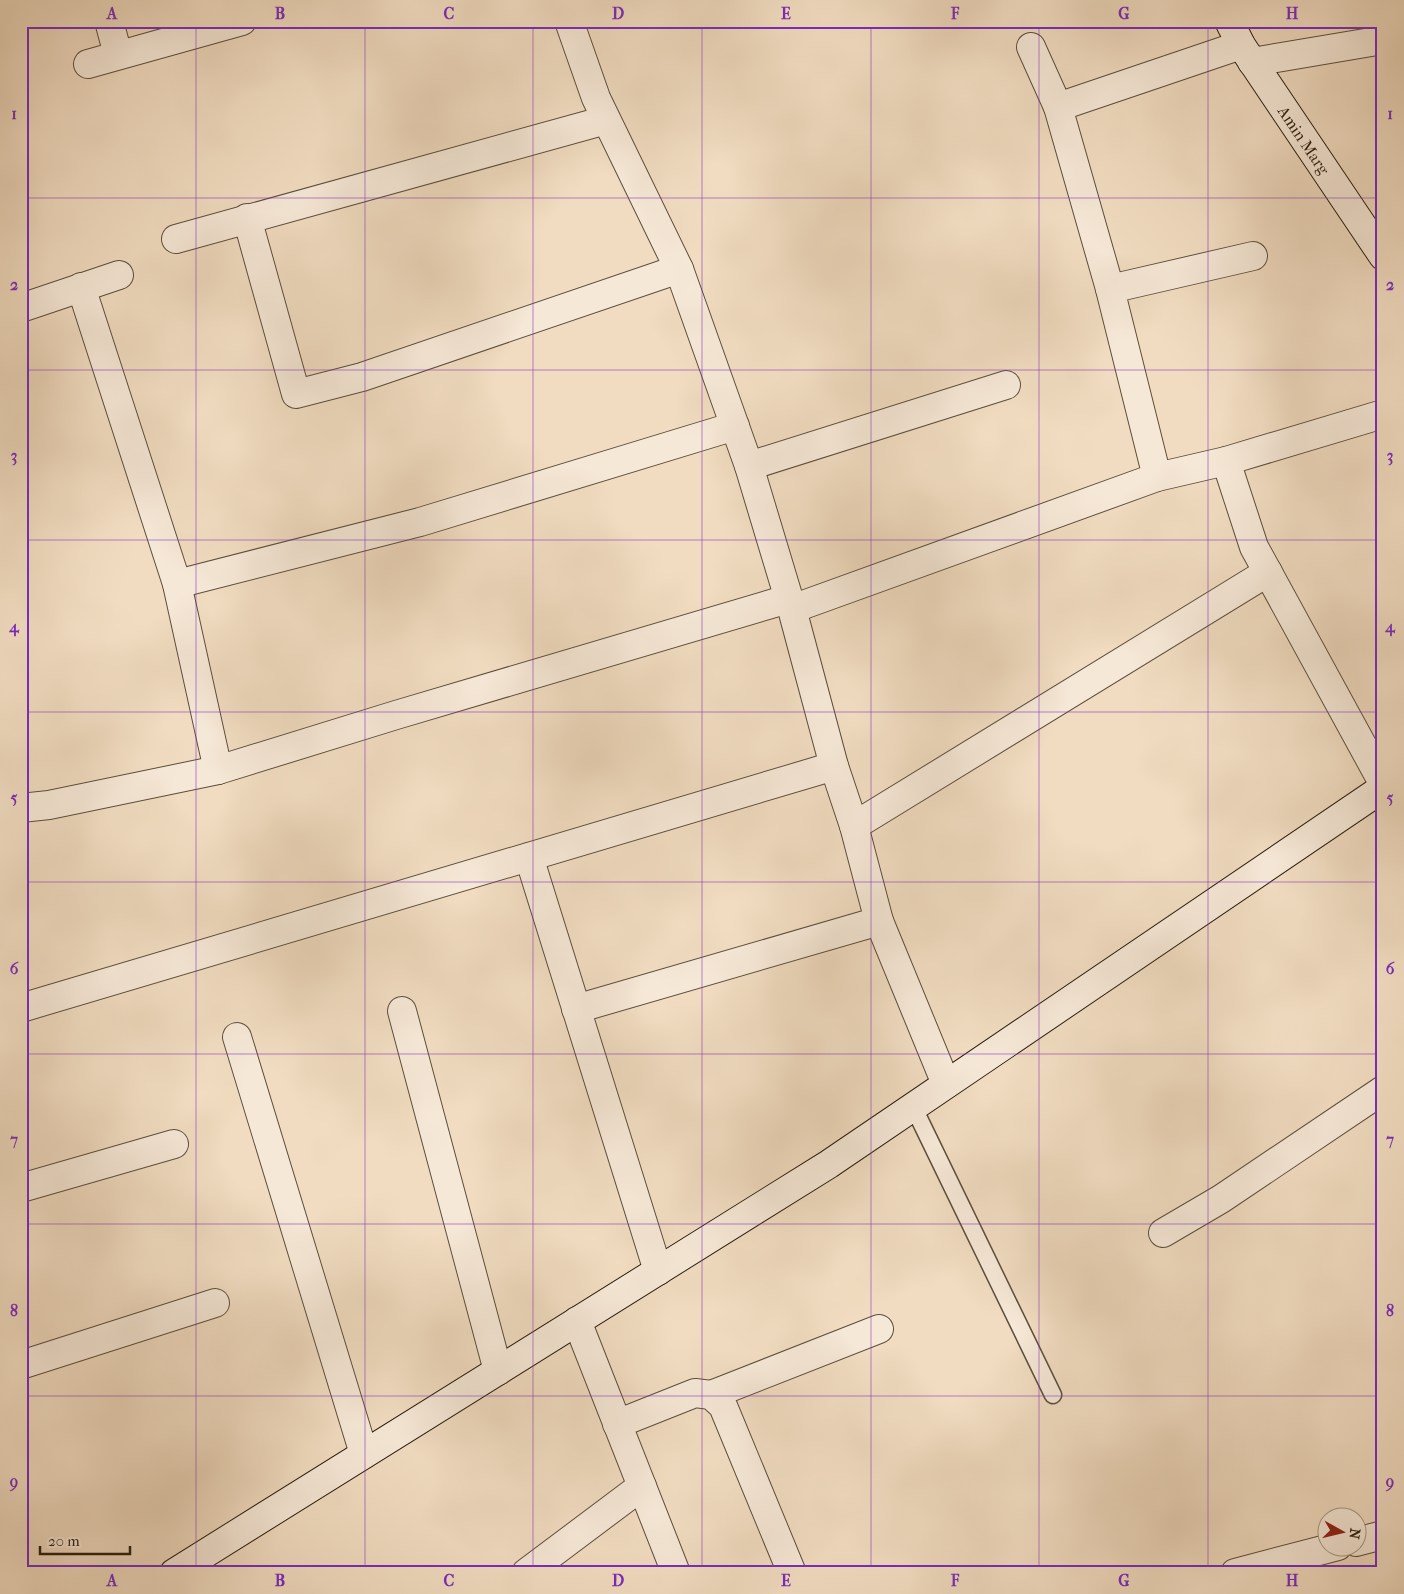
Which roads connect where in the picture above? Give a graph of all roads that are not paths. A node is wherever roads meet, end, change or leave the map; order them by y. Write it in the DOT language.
graph roads {
  1 [pos="109,21"];
  2 [pos="242,21"];
  3 [pos="568,21"];
  4 [pos="1229,21"];
  5 [pos="1383,40"];
  6 [pos="1031,47"];
  7 [pos="1246,54"];
  8 [pos="118,55"];
  9 [pos="88,64"];
  10 [pos="1058,107"];
  11 [pos="606,120"];
  12 [pos="248,218"];
  13 [pos="176,239"];
  14 [pos="1254,256"];
  15 [pos="1383,256"];
  16 [pos="679,269"];
  17 [pos="119,276"];
  18 [pos="81,288"];
  19 [pos="1110,289"];
  20 [pos="21,308"];
  21 [pos="1006,385"];
  22 [pos="1383,414"];
  23 [pos="735,426"];
  24 [pos="1226,461"];
  25 [pos="749,466"];
  26 [pos="1158,477"];
  27 [pos="1268,572"];
  28 [pos="177,584"];
  29 [pos="790,604"];
  30 [pos="834,766"];
  31 [pos="218,770"];
  32 [pos="1383,784"];
  33 [pos="1383,788"];
  34 [pos="21,808"];
  35 [pos="854,826"];
  36 [pos="529,857"];
  37 [pos="879,921"];
  38 [pos="21,1008"];
  39 [pos="576,1009"];
  40 [pos="402,1011"];
  41 [pos="237,1036"];
  42 [pos="946,1084"];
  43 [pos="1383,1090"];
  44 [pos="914,1106"];
  45 [pos="174,1144"];
  46 [pos="21,1188"];
  47 [pos="1162,1233"];
  48 [pos="658,1271"];
  49 [pos="215,1303"];
  50 [pos="577,1321"];
  51 [pos="879,1329"];
  52 [pos="21,1365"];
  53 [pos="498,1371"];
  54 [pos="1053,1395"];
  55 [pos="711,1396"];
  56 [pos="617,1424"];
  57 [pos="364,1454"];
  58 [pos="642,1486"];
  59 [pos="1383,1535"];
  60 [pos="1366,1539"];
  61 [pos="1316,1552"];
  62 [pos="1245,1572"];
  63 [pos="174,1573"];
  64 [pos="526,1573"];
  65 [pos="676,1573"];
  66 [pos="792,1573"];
  1 -- 8 [label="street"];
  2 -- 8 [label="street"];
  3 -- 11 [label="street"];
  4 -- 7 [label="street, Amin Marg"];
  5 -- 7 [label="street"];
  6 -- 10 [label="street"];
  7 -- 10 [label="street"];
  7 -- 15 [label="street, Amin Marg"];
  8 -- 9 [label="street"];
  10 -- 19 [label="street"];
  11 -- 12 [label="street"];
  11 -- 16 [label="street"];
  12 -- 13 [label="street"];
  12 -- 16 [label="street"];
  14 -- 19 [label="street"];
  16 -- 23 [label="street"];
  17 -- 18 [label="street"];
  18 -- 20 [label="street"];
  18 -- 28 [label="street"];
  19 -- 26 [label="street"];
  21 -- 25 [label="street"];
  22 -- 24 [label="street"];
  23 -- 25 [label="street"];
  23 -- 28 [label="street"];
  24 -- 26 [label="street"];
  24 -- 27 [label="street"];
  25 -- 29 [label="street"];
  26 -- 29 [label="street"];
  27 -- 32 [label="street"];
  27 -- 35 [label="street"];
  28 -- 31 [label="street"];
  29 -- 30 [label="street"];
  29 -- 31 [label="street"];
  30 -- 35 [label="street"];
  30 -- 36 [label="street"];
  31 -- 34 [label="street"];
  33 -- 42 [label="street"];
  35 -- 37 [label="street"];
  36 -- 38 [label="street"];
  36 -- 39 [label="street"];
  37 -- 39 [label="street"];
  37 -- 42 [label="street"];
  39 -- 48 [label="street"];
  40 -- 53 [label="street"];
  41 -- 57 [label="street"];
  42 -- 44 [label="street"];
  43 -- 47 [label="street"];
  44 -- 48 [label="street"];
  44 -- 54 [label="lane"];
  45 -- 46 [label="street"];
  48 -- 50 [label="street"];
  49 -- 52 [label="street"];
  50 -- 53 [label="street"];
  50 -- 56 [label="street"];
  51 -- 55 [label="street"];
  53 -- 57 [label="street"];
  55 -- 56 [label="street"];
  55 -- 66 [label="street"];
  56 -- 58 [label="street"];
  57 -- 63 [label="street"];
  58 -- 64 [label="street"];
  58 -- 65 [label="street"];
  59 -- 60 [label="street"];
  61 -- 62 [label="street"];
}
